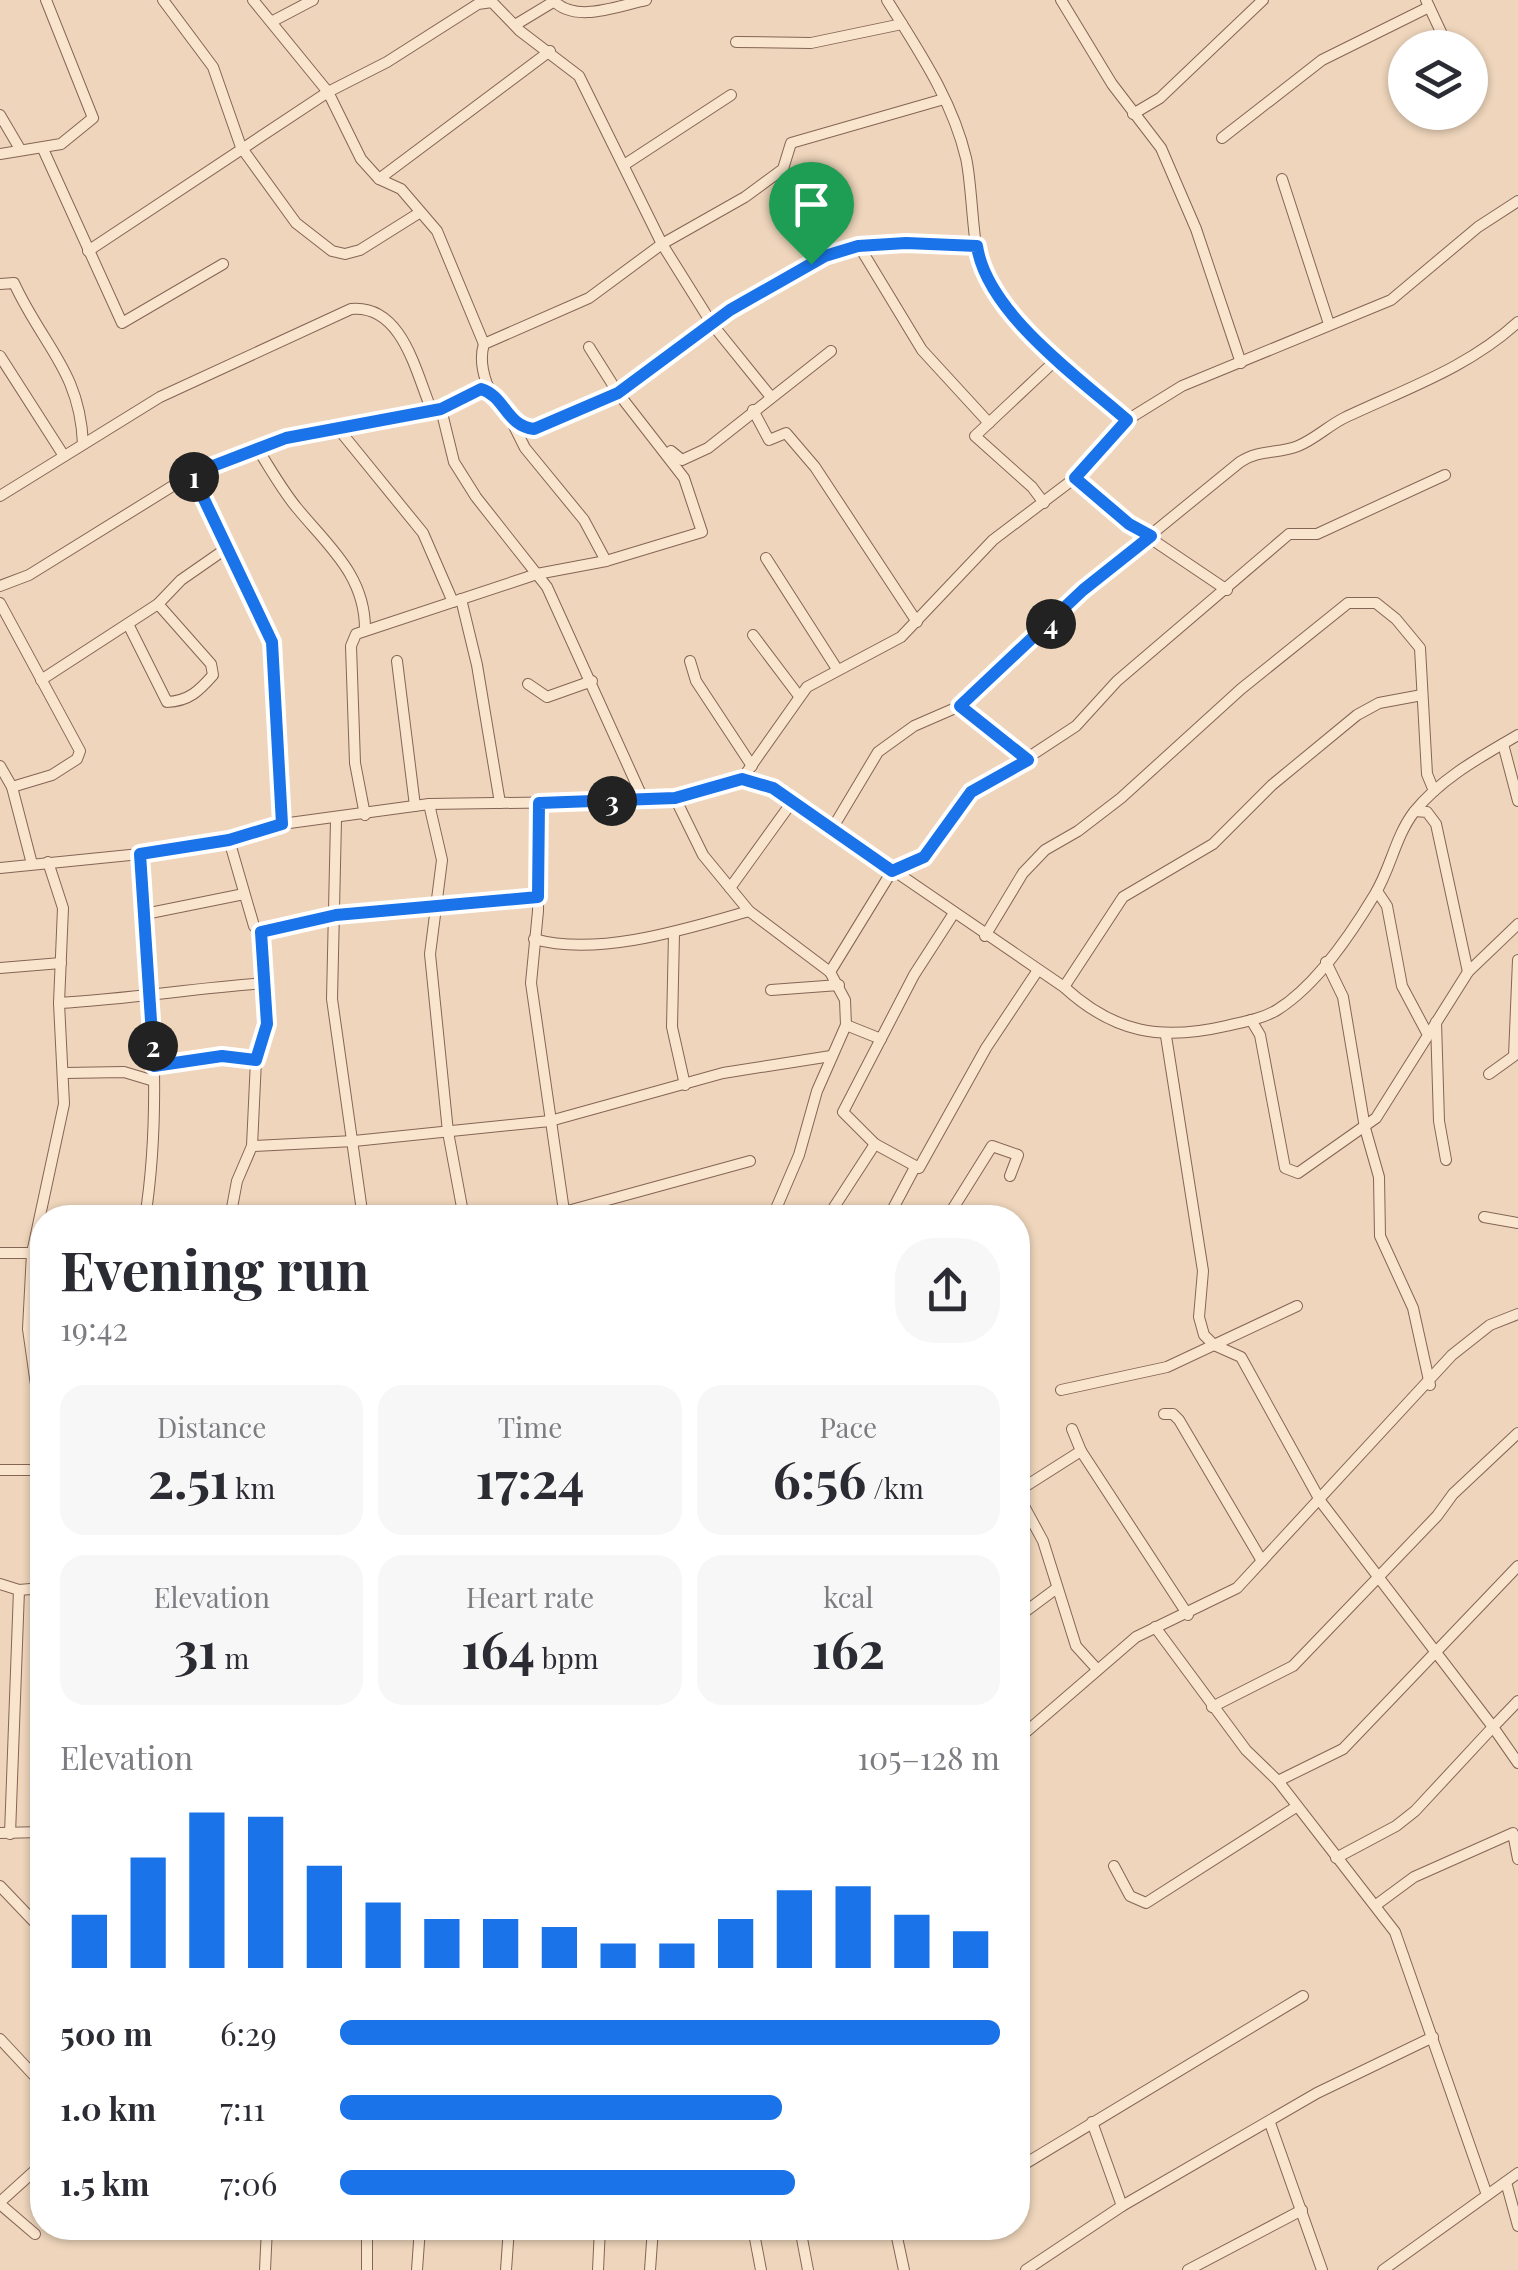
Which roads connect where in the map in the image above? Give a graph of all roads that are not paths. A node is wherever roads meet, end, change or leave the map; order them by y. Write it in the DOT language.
graph roads {
  1 [pos="46,0"];
  2 [pos="164,0"];
  3 [pos="253,0"];
  4 [pos="313,0"];
  5 [pos="646,0"];
  6 [pos="886,0"];
  7 [pos="1061,0"];
  8 [pos="1263,0"];
  9 [pos="553,1"];
  10 [pos="1428,3"];
  11 [pos="273,21"];
  12 [pos="902,24"];
  13 [pos="515,25"];
  14 [pos="1440,30"];
  15 [pos="736,42"];
  16 [pos="550,51"];
  17 [pos="328,92"];
  18 [pos="732,94"];
  19 [pos="944,99"];
  20 [pos="1134,114"];
  21 [pos="0,116"];
  22 [pos="1222,138"];
  23 [pos="241,147"];
  24 [pos="20,149"];
  25 [pos="43,150"];
  26 [pos="0,154"];
  27 [pos="624,165"];
  28 [pos="379,179"];
  29 [pos="1282,180"];
  30 [pos="1514,203"];
  31 [pos="420,212"];
  32 [pos="1518,216"];
  33 [pos="662,244"];
  34 [pos="858,246"];
  35 [pos="977,246"];
  36 [pos="88,251"];
  37 [pos="223,264"];
  38 [pos="0,284"];
  39 [pos="1518,322"];
  40 [pos="712,324"];
  41 [pos="1330,324"];
  42 [pos="484,344"];
  43 [pos="589,346"];
  44 [pos="832,351"];
  45 [pos="0,356"];
  46 [pos="1057,360"];
  47 [pos="1240,363"];
  48 [pos="486,390"];
  49 [pos="618,393"];
  50 [pos="771,397"];
  51 [pos="436,410"];
  52 [pos="753,410"];
  53 [pos="512,420"];
  54 [pos="1127,420"];
  55 [pos="989,423"];
  56 [pos="336,426"];
  57 [pos="83,444"];
  58 [pos="258,448"];
  59 [pos="665,449"];
  60 [pos="64,456"];
  61 [pos="192,474"];
  62 [pos="1445,475"];
  63 [pos="1075,478"];
  64 [pos="0,496"];
  65 [pos="1044,502"];
  66 [pos="1151,536"];
  67 [pos="227,548"];
  68 [pos="766,558"];
  69 [pos="606,561"];
  70 [pos="537,574"];
  71 [pos="0,586"];
  72 [pos="1228,590"];
  73 [pos="457,601"];
  74 [pos="0,603"];
  75 [pos="158,604"];
  76 [pos="917,622"];
  77 [pos="128,624"];
  78 [pos="365,629"];
  79 [pos="753,634"];
  80 [pos="397,661"];
  81 [pos="690,661"];
  82 [pos="837,669"];
  83 [pos="41,680"];
  84 [pos="592,680"];
  85 [pos="528,684"];
  86 [pos="1422,695"];
  87 [pos="798,696"];
  88 [pos="960,706"];
  89 [pos="1518,735"];
  90 [pos="1503,744"];
  91 [pos="1028,760"];
  92 [pos="0,766"];
  93 [pos="752,766"];
  94 [pos="742,779"];
  95 [pos="12,787"];
  96 [pos="1434,791"];
  97 [pos="675,798"];
  98 [pos="644,801"];
  99 [pos="1518,801"];
  100 [pos="792,802"];
  101 [pos="500,803"];
  102 [pos="539,803"];
  103 [pos="429,804"];
  104 [pos="414,806"];
  105 [pos="1415,811"];
  106 [pos="365,815"];
  107 [pos="336,820"];
  108 [pos="282,824"];
  109 [pos="832,829"];
  110 [pos="229,840"];
  111 [pos="140,854"];
  112 [pos="48,862"];
  113 [pos="32,864"];
  114 [pos="0,868"];
  115 [pos="892,871"];
  116 [pos="730,888"];
  117 [pos="1377,891"];
  118 [pos="244,894"];
  119 [pos="538,897"];
  120 [pos="434,909"];
  121 [pos="749,911"];
  122 [pos="954,913"];
  123 [pos="145,914"];
  124 [pos="336,915"];
  125 [pos="1518,924"];
  126 [pos="261,932"];
  127 [pos="674,932"];
  128 [pos="985,936"];
  129 [pos="534,939"];
  130 [pos="1518,960"];
  131 [pos="1326,962"];
  132 [pos="61,963"];
  133 [pos="0,968"];
  134 [pos="1038,970"];
  135 [pos="830,972"];
  136 [pos="1468,972"];
  137 [pos="267,983"];
  138 [pos="838,985"];
  139 [pos="1064,987"];
  140 [pos="772,990"];
  141 [pos="151,998"];
  142 [pos="59,1003"];
  143 [pos="1251,1020"];
  144 [pos="1436,1022"];
  145 [pos="846,1025"];
  146 [pos="1427,1034"];
  147 [pos="1166,1036"];
  148 [pos="881,1039"];
  149 [pos="831,1056"];
  150 [pos="256,1060"];
  151 [pos="154,1066"];
  152 [pos="64,1073"];
  153 [pos="1489,1074"];
  154 [pos="154,1081"];
  155 [pos="685,1085"];
  156 [pos="550,1121"];
  157 [pos="1365,1128"];
  158 [pos="448,1132"];
  159 [pos="354,1142"];
  160 [pos="875,1144"];
  161 [pos="252,1146"];
  162 [pos="1446,1160"];
  163 [pos="750,1161"];
  164 [pos="914,1168"];
  165 [pos="1010,1176"];
  166 [pos="43,1205"];
  167 [pos="147,1205"];
  168 [pos="232,1205"];
  169 [pos="361,1205"];
  170 [pos="462,1205"];
  171 [pos="563,1205"];
  172 [pos="599,1205"];
  173 [pos="778,1205"];
  174 [pos="835,1205"];
  175 [pos="895,1205"];
  176 [pos="955,1205"];
  177 [pos="1484,1217"];
  178 [pos="1518,1223"];
  179 [pos="0,1253"];
  180 [pos="30,1253"];
  181 [pos="30,1291"];
  182 [pos="1298,1306"];
  183 [pos="1518,1314"];
  184 [pos="30,1343"];
  185 [pos="1214,1346"];
  186 [pos="1430,1385"];
  187 [pos="1061,1390"];
  188 [pos="1164,1414"];
  189 [pos="1072,1429"];
  190 [pos="1518,1433"];
  191 [pos="1082,1451"];
  192 [pos="0,1470"];
  193 [pos="30,1470"];
  194 [pos="1030,1485"];
  195 [pos="1320,1502"];
  196 [pos="1030,1517"];
  197 [pos="1262,1561"];
  198 [pos="1518,1566"];
  199 [pos="1379,1574"];
  200 [pos="0,1584"];
  201 [pos="1057,1588"];
  202 [pos="30,1589"];
  203 [pos="19,1590"];
  204 [pos="1030,1608"];
  205 [pos="1188,1615"];
  206 [pos="1155,1628"];
  207 [pos="1436,1650"];
  208 [pos="1096,1668"];
  209 [pos="1518,1701"];
  210 [pos="1212,1707"];
  211 [pos="1492,1727"];
  212 [pos="1030,1728"];
  213 [pos="1518,1763"];
  214 [pos="1278,1781"];
  215 [pos="1296,1806"];
  216 [pos="1515,1832"];
  217 [pos="30,1833"];
  218 [pos="5,1834"];
  219 [pos="1336,1858"];
  220 [pos="1518,1859"];
  221 [pos="1114,1866"];
  222 [pos="1,1890"];
  223 [pos="1376,1905"];
  224 [pos="30,1918"];
  225 [pos="1303,1996"];
  226 [pos="1433,2038"];
  227 [pos="0,2039"];
  228 [pos="30,2071"];
  229 [pos="1092,2122"];
  230 [pos="1270,2123"];
  231 [pos="1030,2161"];
  232 [pos="1518,2173"];
  233 [pos="30,2175"];
  234 [pos="1506,2182"];
  235 [pos="1487,2195"];
  236 [pos="0,2202"];
  237 [pos="1122,2206"];
  238 [pos="1302,2210"];
  239 [pos="1518,2226"];
  240 [pos="30,2229"];
  241 [pos="266,2240"];
  242 [pos="367,2240"];
  243 [pos="419,2240"];
  244 [pos="508,2240"];
  245 [pos="599,2240"];
  246 [pos="652,2240"];
  247 [pos="756,2240"];
  248 [pos="802,2240"];
  249 [pos="897,2240"];
  250 [pos="264,2270"];
  251 [pos="368,2270"];
  252 [pos="417,2270"];
  253 [pos="506,2270"];
  254 [pos="598,2270"];
  255 [pos="650,2270"];
  256 [pos="762,2270"];
  257 [pos="808,2270"];
  258 [pos="904,2270"];
  259 [pos="1026,2270"];
  260 [pos="1188,2270"];
  261 [pos="1322,2270"];
  262 [pos="1383,2270"];
  1 -- 25 [label="street"];
  2 -- 23 [label="street"];
  3 -- 11 [label="street"];
  4 -- 11 [label="street"];
  5 -- 9 [label="street"];
  6 -- 12 [label="street"];
  7 -- 20 [label="street"];
  8 -- 20 [label="street"];
  9 -- 13 [label="street"];
  10 -- 14 [label="street"];
  10 -- 22 [label="street"];
  11 -- 17 [label="street"];
  12 -- 15 [label="street"];
  12 -- 19 [label="street"];
  13 -- 16 [label="street"];
  13 -- 17 [label="street"];
  16 -- 27 [label="street"];
  16 -- 28 [label="street"];
  17 -- 23 [label="street"];
  17 -- 28 [label="street"];
  18 -- 27 [label="street"];
  19 -- 33 [label="street"];
  19 -- 35 [label="street"];
  20 -- 47 [label="street"];
  21 -- 24 [label="street"];
  23 -- 31 [label="street"];
  23 -- 36 [label="street"];
  24 -- 25 [label="street"];
  24 -- 26 [label="street"];
  25 -- 36 [label="street"];
  27 -- 33 [label="street"];
  28 -- 31 [label="street"];
  29 -- 41 [label="street"];
  30 -- 32 [label="street"];
  30 -- 41 [label="street"];
  31 -- 42 [label="street"];
  33 -- 40 [label="street"];
  33 -- 42 [label="street"];
  34 -- 35 [label="street"];
  34 -- 40 [label="street"];
  34 -- 55 [label="street"];
  35 -- 46 [label="street"];
  36 -- 37 [label="street"];
  38 -- 57 [label="street"];
  39 -- 66 [label="street"];
  40 -- 49 [label="street"];
  40 -- 50 [label="street"];
  41 -- 47 [label="street"];
  42 -- 48 [label="street"];
  43 -- 49 [label="street"];
  44 -- 50 [label="street"];
  45 -- 60 [label="street"];
  46 -- 54 [label="street"];
  46 -- 55 [label="street"];
  47 -- 54 [label="street"];
  48 -- 51 [label="street"];
  48 -- 53 [label="street"];
  49 -- 53 [label="street"];
  49 -- 59 [label="street"];
  50 -- 52 [label="street"];
  51 -- 56 [label="street"];
  51 -- 57 [label="street"];
  51 -- 70 [label="street"];
  52 -- 59 [label="street"];
  52 -- 76 [label="street"];
  53 -- 69 [label="street"];
  54 -- 63 [label="street"];
  55 -- 65 [label="street"];
  56 -- 58 [label="street"];
  56 -- 73 [label="street"];
  57 -- 60 [label="street"];
  58 -- 61 [label="street"];
  58 -- 78 [label="street"];
  59 -- 69 [label="street"];
  60 -- 64 [label="street"];
  61 -- 67 [label="street"];
  61 -- 71 [label="street"];
  62 -- 72 [label="street"];
  63 -- 65 [label="street"];
  63 -- 66 [label="street"];
  65 -- 76 [label="street"];
  66 -- 72 [label="street"];
  66 -- 88 [label="street"];
  67 -- 75 [label="street"];
  67 -- 108 [label="street"];
  68 -- 82 [label="street"];
  69 -- 70 [label="street"];
  70 -- 73 [label="street"];
  70 -- 84 [label="street"];
  72 -- 91 [label="street"];
  73 -- 78 [label="street"];
  73 -- 101 [label="street"];
  74 -- 83 [label="street"];
  75 -- 77 [label="street"];
  75 -- 77 [label="street"];
  76 -- 82 [label="street"];
  77 -- 83 [label="street"];
  78 -- 106 [label="street"];
  79 -- 87 [label="street"];
  80 -- 104 [label="street"];
  81 -- 93 [label="street"];
  82 -- 87 [label="street"];
  83 -- 95 [label="street"];
  84 -- 85 [label="street"];
  84 -- 98 [label="street"];
  86 -- 96 [label="street"];
  86 -- 128 [label="street"];
  86 -- 139 [label="street"];
  87 -- 93 [label="street"];
  88 -- 91 [label="street"];
  88 -- 109 [label="street"];
  89 -- 90 [label="street"];
  90 -- 96 [label="street"];
  90 -- 99 [label="street"];
  91 -- 115 [label="street"];
  92 -- 95 [label="street"];
  93 -- 94 [label="street"];
  94 -- 97 [label="street"];
  94 -- 100 [label="street"];
  95 -- 113 [label="street"];
  96 -- 105 [label="street"];
  97 -- 98 [label="street"];
  97 -- 116 [label="street"];
  98 -- 102 [label="street"];
  100 -- 109 [label="street"];
  100 -- 116 [label="street"];
  101 -- 102 [label="street"];
  101 -- 103 [label="street"];
  102 -- 119 [label="street"];
  103 -- 104 [label="street"];
  103 -- 120 [label="street"];
  104 -- 106 [label="street"];
  105 -- 117 [label="street"];
  105 -- 136 [label="street"];
  106 -- 107 [label="street"];
  107 -- 108 [label="street"];
  107 -- 124 [label="street"];
  108 -- 110 [label="street"];
  109 -- 115 [label="street"];
  110 -- 111 [label="street"];
  110 -- 118 [label="street"];
  111 -- 112 [label="street"];
  111 -- 123 [label="street"];
  112 -- 113 [label="street"];
  112 -- 132 [label="street"];
  113 -- 114 [label="street"];
  115 -- 122 [label="street"];
  115 -- 135 [label="street"];
  116 -- 121 [label="street"];
  117 -- 131 [label="street"];
  117 -- 146 [label="street"];
  118 -- 123 [label="street"];
  118 -- 126 [label="street"];
  119 -- 120 [label="street"];
  119 -- 129 [label="street"];
  120 -- 124 [label="street"];
  120 -- 158 [label="street"];
  121 -- 127 [label="street"];
  121 -- 135 [label="street"];
  122 -- 128 [label="street"];
  122 -- 148 [label="street"];
  123 -- 141 [label="street"];
  124 -- 126 [label="street"];
  124 -- 159 [label="street"];
  125 -- 136 [label="street"];
  126 -- 137 [label="street"];
  127 -- 129 [label="street"];
  127 -- 155 [label="street"];
  128 -- 134 [label="street"];
  129 -- 156 [label="street"];
  130 -- 153 [label="street"];
  131 -- 143 [label="street"];
  131 -- 157 [label="street"];
  132 -- 133 [label="street"];
  132 -- 142 [label="street"];
  134 -- 139 [label="street"];
  134 -- 164 [label="street"];
  135 -- 138 [label="street"];
  136 -- 144 [label="street"];
  137 -- 141 [label="street"];
  137 -- 150 [label="street"];
  138 -- 140 [label="street"];
  138 -- 145 [label="street"];
  139 -- 147 [label="street"];
  141 -- 142 [label="street"];
  141 -- 151 [label="street"];
  142 -- 152 [label="street"];
  143 -- 147 [label="street"];
  143 -- 157 [label="street"];
  144 -- 146 [label="street"];
  144 -- 162 [label="street"];
  145 -- 148 [label="street"];
  145 -- 149 [label="street"];
  146 -- 157 [label="street"];
  147 -- 185 [label="street"];
  148 -- 160 [label="street"];
  149 -- 155 [label="street"];
  149 -- 173 [label="street"];
  150 -- 151 [label="street"];
  150 -- 161 [label="street"];
  151 -- 154 [label="street"];
  152 -- 154 [label="street"];
  152 -- 166 [label="street"];
  154 -- 167 [label="street"];
  155 -- 156 [label="street"];
  156 -- 158 [label="street"];
  156 -- 171 [label="street"];
  157 -- 186 [label="street"];
  158 -- 159 [label="street"];
  158 -- 170 [label="street"];
  159 -- 161 [label="street"];
  159 -- 169 [label="street"];
  160 -- 164 [label="street"];
  160 -- 174 [label="street"];
  161 -- 168 [label="street"];
  163 -- 172 [label="street"];
  164 -- 175 [label="street"];
  165 -- 176 [label="street"];
  177 -- 178 [label="street"];
  179 -- 180 [label="street"];
  181 -- 184 [label="street"];
  182 -- 185 [label="street"];
  183 -- 186 [label="street"];
  185 -- 187 [label="street"];
  185 -- 195 [label="street"];
  186 -- 195 [label="street"];
  188 -- 197 [label="street"];
  189 -- 191 [label="street"];
  190 -- 199 [label="street"];
  191 -- 194 [label="street"];
  191 -- 205 [label="street"];
  192 -- 193 [label="street"];
  195 -- 197 [label="street"];
  195 -- 199 [label="street"];
  196 -- 201 [label="street"];
  197 -- 205 [label="street"];
  198 -- 207 [label="street"];
  199 -- 207 [label="street"];
  199 -- 210 [label="street"];
  200 -- 203 [label="street"];
  201 -- 204 [label="street"];
  201 -- 208 [label="street"];
  202 -- 203 [label="street"];
  203 -- 218 [label="street"];
  205 -- 206 [label="street"];
  206 -- 208 [label="street"];
  206 -- 210 [label="street"];
  207 -- 211 [label="street"];
  207 -- 214 [label="street"];
  208 -- 212 [label="street"];
  209 -- 211 [label="street"];
  210 -- 214 [label="street"];
  211 -- 213 [label="street"];
  211 -- 219 [label="street"];
  214 -- 215 [label="street"];
  215 -- 219 [label="street"];
  215 -- 221 [label="street"];
  216 -- 220 [label="street"];
  216 -- 223 [label="street"];
  217 -- 218 [label="street"];
  219 -- 223 [label="street"];
  222 -- 224 [label="street"];
  223 -- 226 [label="street"];
  225 -- 229 [label="street"];
  226 -- 230 [label="street"];
  226 -- 235 [label="street"];
  227 -- 228 [label="street"];
  229 -- 231 [label="street"];
  229 -- 237 [label="street"];
  230 -- 237 [label="street"];
  230 -- 238 [label="street"];
  232 -- 234 [label="street"];
  233 -- 236 [label="street"];
  234 -- 235 [label="street"];
  234 -- 239 [label="street"];
  235 -- 262 [label="street"];
  236 -- 240 [label="street"];
  237 -- 259 [label="street"];
  238 -- 260 [label="street"];
  238 -- 261 [label="street"];
  241 -- 250 [label="street"];
  242 -- 251 [label="street"];
  243 -- 252 [label="street"];
  244 -- 253 [label="street"];
  245 -- 254 [label="street"];
  246 -- 255 [label="street"];
  247 -- 256 [label="street"];
  248 -- 257 [label="street"];
  249 -- 258 [label="street"];
}
